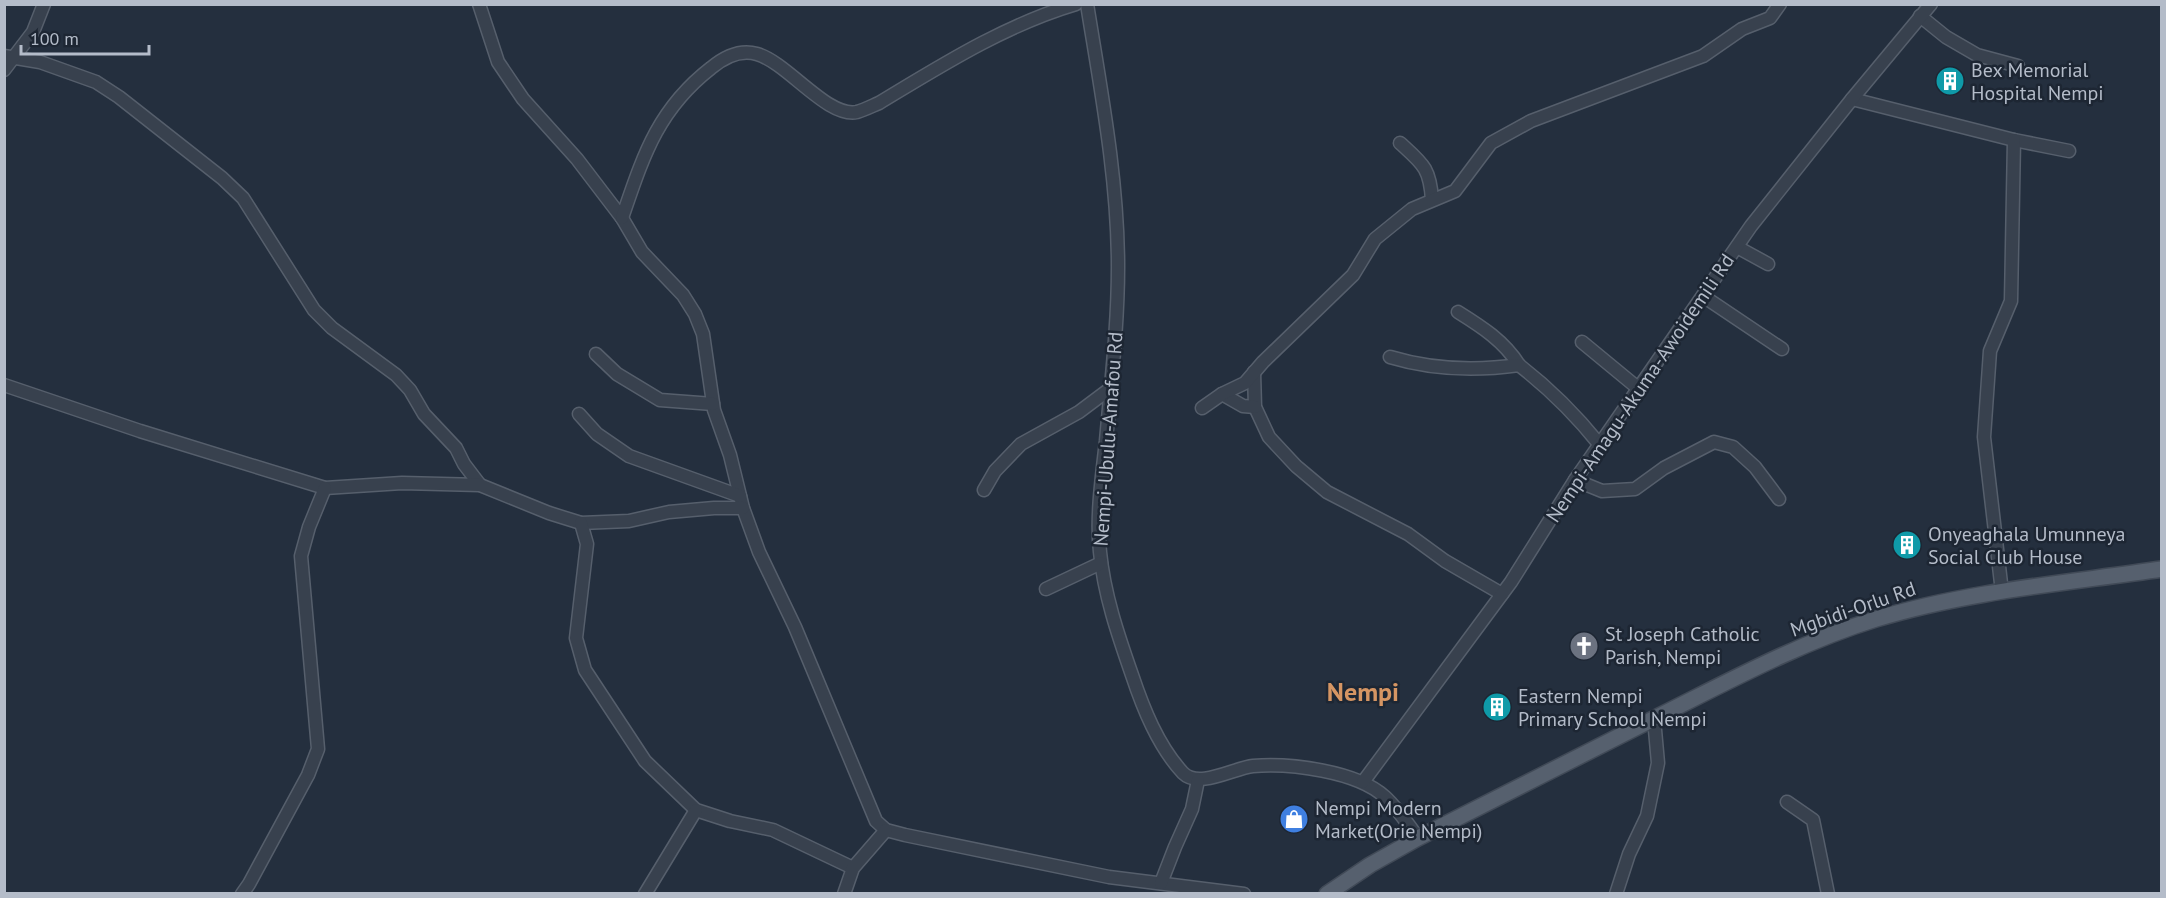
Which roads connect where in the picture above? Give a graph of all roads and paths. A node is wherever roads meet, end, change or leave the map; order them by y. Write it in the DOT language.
graph roads {
  1 [pos="44,4"];
  2 [pos="479,4"];
  3 [pos="1076,4"];
  4 [pos="1087,4"];
  5 [pos="1780,4"];
  6 [pos="1931,4"];
  7 [pos="1920,16"];
  8 [pos="10,57"];
  9 [pos="2018,66"];
  10 [pos="4,70"];
  11 [pos="1852,99"];
  12 [pos="2014,140"];
  13 [pos="1400,143"];
  14 [pos="2069,151"];
  15 [pos="1432,201"];
  16 [pos="622,218"];
  17 [pos="1737,247"];
  18 [pos="1768,264"];
  19 [pos="1703,296"];
  20 [pos="1458,312"];
  21 [pos="1582,342"];
  22 [pos="1782,349"];
  23 [pos="596,354"];
  24 [pos="1390,357"];
  25 [pos="1520,365"];
  26 [pos="1254,372"];
  27 [pos="4,385"];
  28 [pos="1111,388"];
  29 [pos="1639,389"];
  30 [pos="1222,394"];
  31 [pos="713,404"];
  32 [pos="1255,407"];
  33 [pos="1202,408"];
  34 [pos="579,414"];
  35 [pos="1600,445"];
  36 [pos="1575,480"];
  37 [pos="480,485"];
  38 [pos="325,488"];
  39 [pos="984,490"];
  40 [pos="1779,499"];
  41 [pos="742,502"];
  42 [pos="581,523"];
  43 [pos="1101,563"];
  44 [pos="2162,569"];
  45 [pos="1046,589"];
  46 [pos="2002,592"];
  47 [pos="1502,594"];
  48 [pos="1654,719"];
  49 [pos="1198,780"];
  50 [pos="1363,782"];
  51 [pos="1787,802"];
  52 [pos="696,810"];
  53 [pos="886,830"];
  54 [pos="1418,838"];
  55 [pos="853,868"];
  56 [pos="1161,883"];
  57 [pos="242,894"];
  58 [pos="645,894"];
  59 [pos="844,894"];
  60 [pos="1244,894"];
  61 [pos="1327,894"];
  62 [pos="1616,894"];
  63 [pos="1828,894"];
  1 -- 8 [label="street"];
  2 -- 16 [label="street"];
  3 -- 16 [label="street"];
  4 -- 28 [label="street, Nempi-Ubulu-Amafou Rd"];
  5 -- 15 [label="street"];
  6 -- 7 [label="street, Nempi-Amagu-Akuma-Awoidemili Rd"];
  7 -- 9 [label="street"];
  7 -- 11 [label="street, Nempi-Amagu-Akuma-Awoidemili Rd"];
  8 -- 10 [label="street"];
  8 -- 37 [label="street"];
  11 -- 12 [label="street"];
  11 -- 17 [label="street, Nempi-Amagu-Akuma-Awoidemili Rd"];
  12 -- 14 [label="street"];
  12 -- 46 [label="street"];
  13 -- 15 [label="street"];
  15 -- 26 [label="street"];
  16 -- 31 [label="street"];
  17 -- 18 [label="street"];
  17 -- 19 [label="street, Nempi-Amagu-Akuma-Awoidemili Rd"];
  19 -- 22 [label="street"];
  19 -- 29 [label="street, Nempi-Amagu-Akuma-Awoidemili Rd"];
  20 -- 25 [label="street"];
  21 -- 29 [label="street"];
  23 -- 31 [label="street"];
  24 -- 25 [label="street"];
  25 -- 35 [label="street"];
  26 -- 30 [label="street"];
  26 -- 32 [label="street"];
  27 -- 38 [label="street"];
  28 -- 39 [label="street"];
  28 -- 43 [label="street, Nempi-Ubulu-Amafou Rd"];
  29 -- 35 [label="street, Nempi-Amagu-Akuma-Awoidemili Rd"];
  30 -- 32 [label="street"];
  30 -- 33 [label="street"];
  31 -- 41 [label="street"];
  32 -- 47 [label="street"];
  34 -- 41 [label="street"];
  35 -- 36 [label="street, Nempi-Amagu-Akuma-Awoidemili Rd"];
  36 -- 40 [label="street"];
  36 -- 47 [label="street, Nempi-Amagu-Akuma-Awoidemili Rd"];
  37 -- 38 [label="street"];
  37 -- 42 [label="street"];
  38 -- 57 [label="street"];
  41 -- 42 [label="street"];
  41 -- 53 [label="street"];
  42 -- 52 [label="street"];
  43 -- 45 [label="street"];
  43 -- 49 [label="street, Nempi-Ubulu-Amafou Rd"];
  44 -- 46 [label="main road, Mgbidi-Orlu Rd"];
  46 -- 48 [label="main road, Mgbidi-Orlu Rd"];
  47 -- 50 [label="street, Nempi-Amagu-Akuma-Awoidemili Rd"];
  48 -- 54 [label="main road, Mgbidi-Orlu Rd"];
  48 -- 62 [label="street"];
  49 -- 50 [label="street"];
  49 -- 56 [label="street"];
  50 -- 54 [label="street"];
  51 -- 63 [label="street"];
  52 -- 55 [label="street"];
  52 -- 58 [label="street"];
  53 -- 55 [label="street"];
  53 -- 56 [label="street"];
  54 -- 61 [label="main road, Mgbidi-Orlu Rd"];
  55 -- 59 [label="street"];
  56 -- 60 [label="street"];
}
